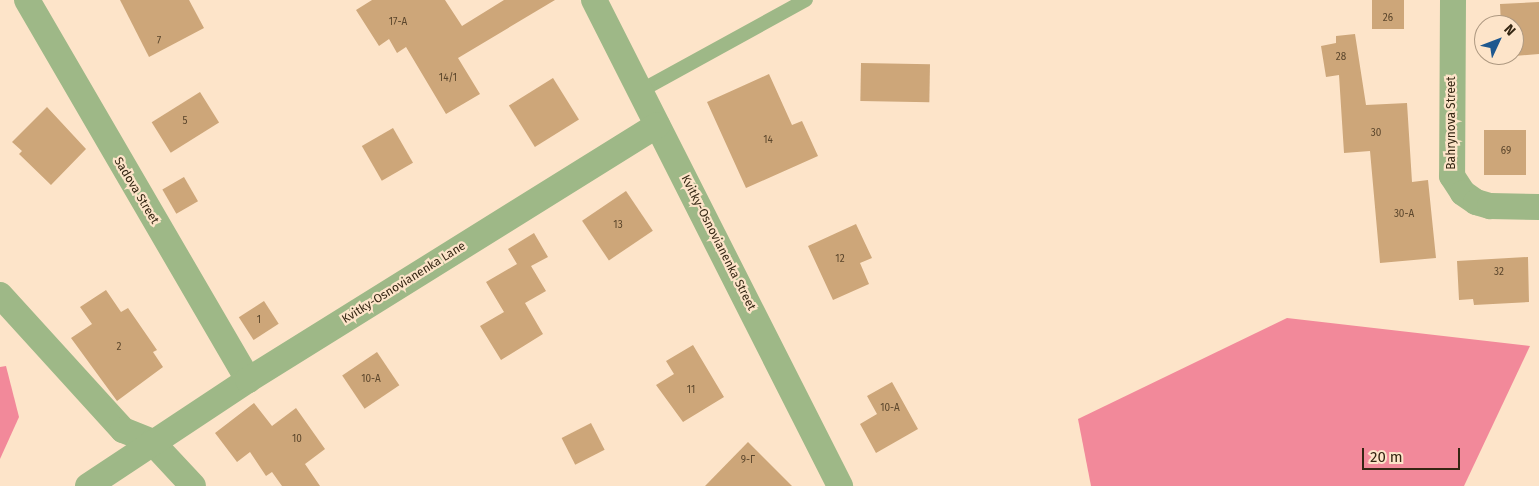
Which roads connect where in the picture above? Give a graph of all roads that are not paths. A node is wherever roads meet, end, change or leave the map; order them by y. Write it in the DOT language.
graph roads {
  1 [pos="27,0"];
  2 [pos="594,0"];
  3 [pos="806,0"];
  4 [pos="1452,0"];
  5 [pos="642,90"];
  6 [pos="657,125"];
  7 [pos="1539,207"];
  8 [pos="0,295"];
  9 [pos="248,380"];
  10 [pos="152,442"];
  11 [pos="88,486"];
  12 [pos="192,486"];
  13 [pos="840,486"];
  1 -- 9 [label="street, Sadova Street"];
  2 -- 5 [label="street, Kvitky-Osnovianenka Street"];
  3 -- 5 [label="lane"];
  4 -- 7 [label="street, Bahrynova Street"];
  5 -- 6 [label="street, Kvitky-Osnovianenka Street"];
  6 -- 9 [label="street, Kvitky-Osnovianenka Lane"];
  6 -- 13 [label="street, Kvitky-Osnovianenka Street"];
  8 -- 10 [label="street"];
  9 -- 10 [label="street, Kvitky-Osnovianenka Lane"];
  10 -- 11 [label="street, Kvitky-Osnovianenka Lane"];
  10 -- 12 [label="street"];
}
